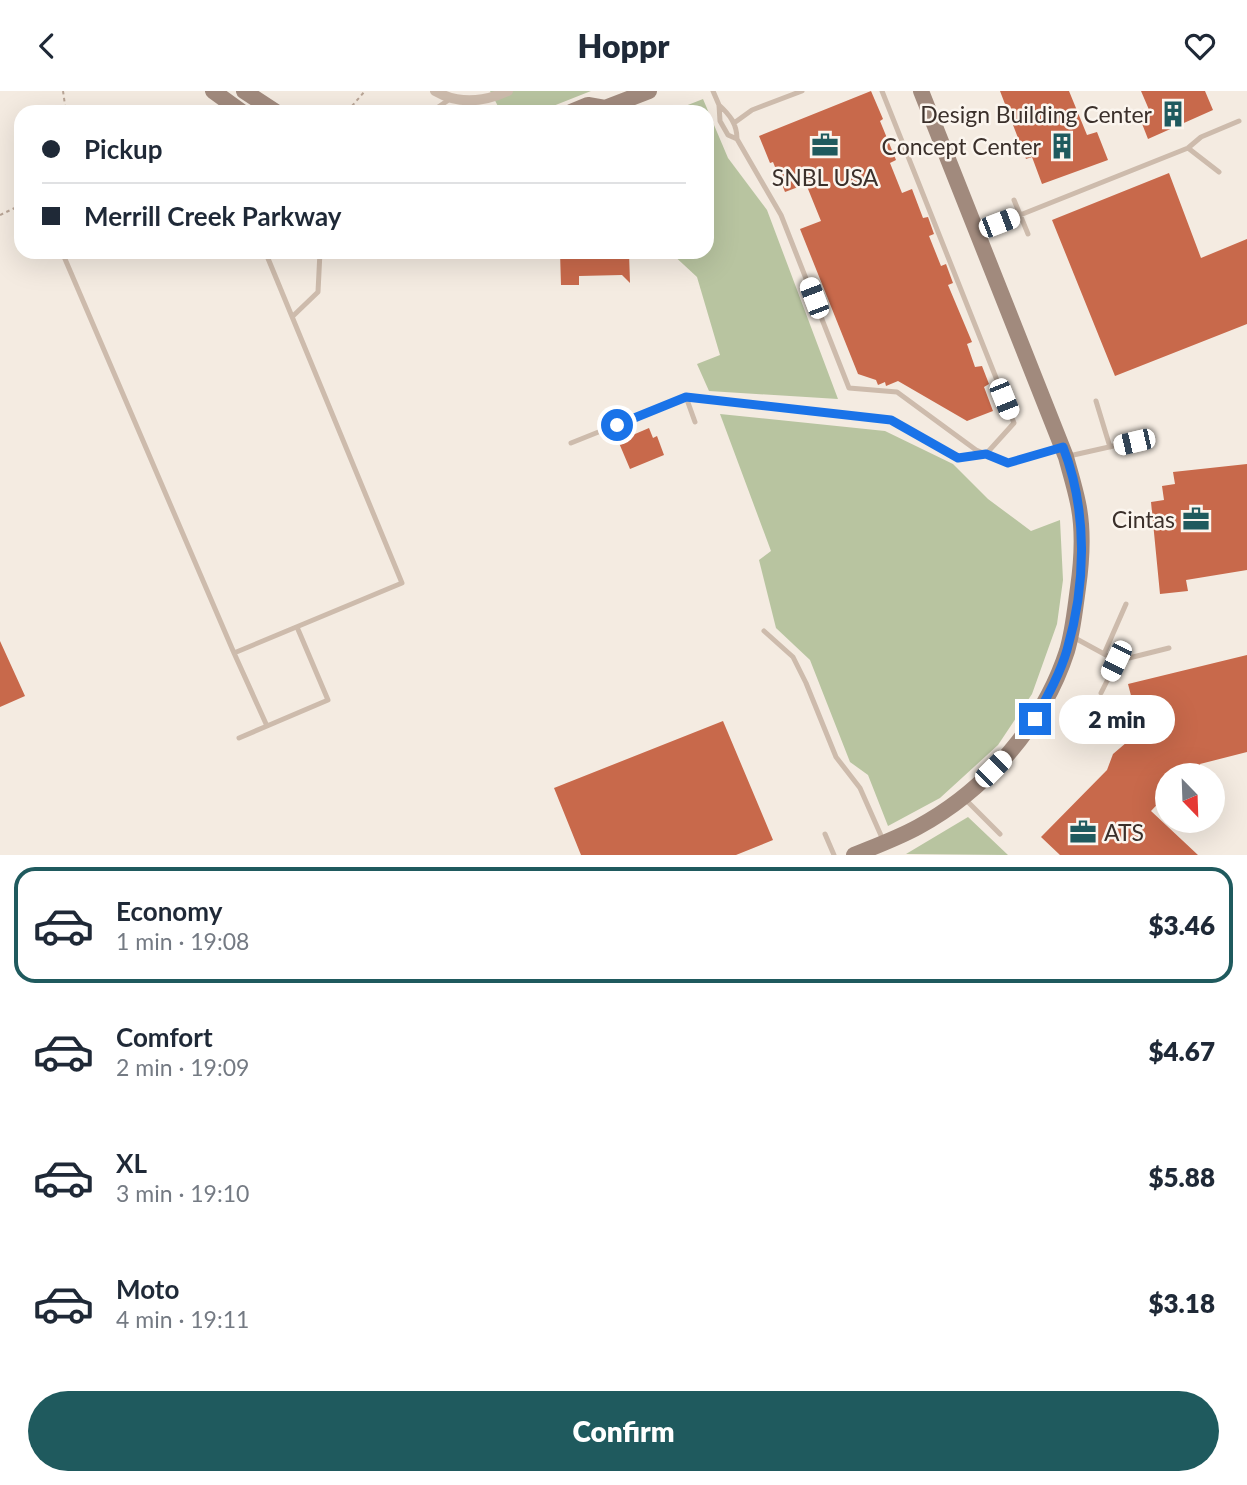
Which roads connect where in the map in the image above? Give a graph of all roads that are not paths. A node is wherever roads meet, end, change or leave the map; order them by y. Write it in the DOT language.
graph roads {
  1 [pos="213,91"];
  2 [pos="244,91"];
  3 [pos="435,91"];
  4 [pos="508,91"];
  5 [pos="649,91"];
  6 [pos="713,91"];
  7 [pos="802,91"];
  8 [pos="882,91"];
  9 [pos="921,91"];
  10 [pos="462,95"];
  11 [pos="450,99"];
  12 [pos="232,105"];
  13 [pos="265,105"];
  14 [pos="441,105"];
  15 [pos="620,105"];
  16 [pos="719,105"];
  17 [pos="1240,121"];
  18 [pos="734,123"];
  19 [pos="737,139"];
  20 [pos="1188,148"];
  21 [pos="1219,172"];
  22 [pos="1014,200"];
  23 [pos="1021,215"];
  24 [pos="977,232"];
  25 [pos="1028,234"];
  26 [pos="65,259"];
  27 [pos="268,259"];
  28 [pos="320,259"];
  29 [pos="293,316"];
  30 [pos="686,397"];
  31 [pos="1096,401"];
  32 [pos="695,422"];
  33 [pos="1149,438"];
  34 [pos="571,443"];
  35 [pos="1110,447"];
  36 [pos="1064,452"];
  37 [pos="986,454"];
  38 [pos="1126,604"];
  39 [pos="297,627"];
  40 [pos="764,631"];
  41 [pos="1070,636"];
  42 [pos="1169,648"];
  43 [pos="234,653"];
  44 [pos="1104,654"];
  45 [pos="1116,661"];
  46 [pos="1101,693"];
  47 [pos="267,726"];
  48 [pos="239,738"];
  49 [pos="962,796"];
  50 [pos="825,834"];
  51 [pos="1000,834"];
  52 [pos="884,843"];
  53 [pos="834,855"];
  54 [pos="855,855"];
  1 -- 12 [label="street"];
  2 -- 13 [label="street"];
  3 -- 11 [label="street"];
  4 -- 10 [label="street"];
  5 -- 15 [label="street"];
  6 -- 16 [label="lane"];
  7 -- 18 [label="lane"];
  8 -- 37 [label="lane"];
  9 -- 24 [label="street"];
  10 -- 11 [label="street"];
  11 -- 14 [label="lane"];
  16 -- 18 [label="lane"];
  16 -- 19 [label="lane"];
  17 -- 20 [label="lane"];
  18 -- 19 [label="lane"];
  19 -- 37 [label="lane"];
  20 -- 21 [label="lane"];
  20 -- 23 [label="lane"];
  22 -- 23 [label="lane"];
  23 -- 24 [label="lane"];
  23 -- 25 [label="lane"];
  24 -- 36 [label="street"];
  26 -- 43 [label="lane"];
  27 -- 29 [label="lane"];
  28 -- 29 [label="lane"];
  29 -- 39 [label="lane"];
  30 -- 32 [label="lane"];
  30 -- 34 [label="lane"];
  30 -- 37 [label="lane"];
  31 -- 35 [label="lane"];
  33 -- 35 [label="lane"];
  35 -- 36 [label="lane"];
  36 -- 37 [label="lane"];
  36 -- 41 [label="street"];
  38 -- 44 [label="lane"];
  39 -- 43 [label="lane"];
  39 -- 47 [label="lane"];
  40 -- 52 [label="lane"];
  41 -- 44 [label="lane"];
  41 -- 49 [label="street"];
  42 -- 45 [label="lane"];
  43 -- 47 [label="lane"];
  44 -- 45 [label="lane"];
  45 -- 46 [label="lane"];
  47 -- 48 [label="lane"];
  49 -- 51 [label="lane"];
  49 -- 52 [label="street"];
  50 -- 53 [label="lane"];
  52 -- 54 [label="street"];
}
